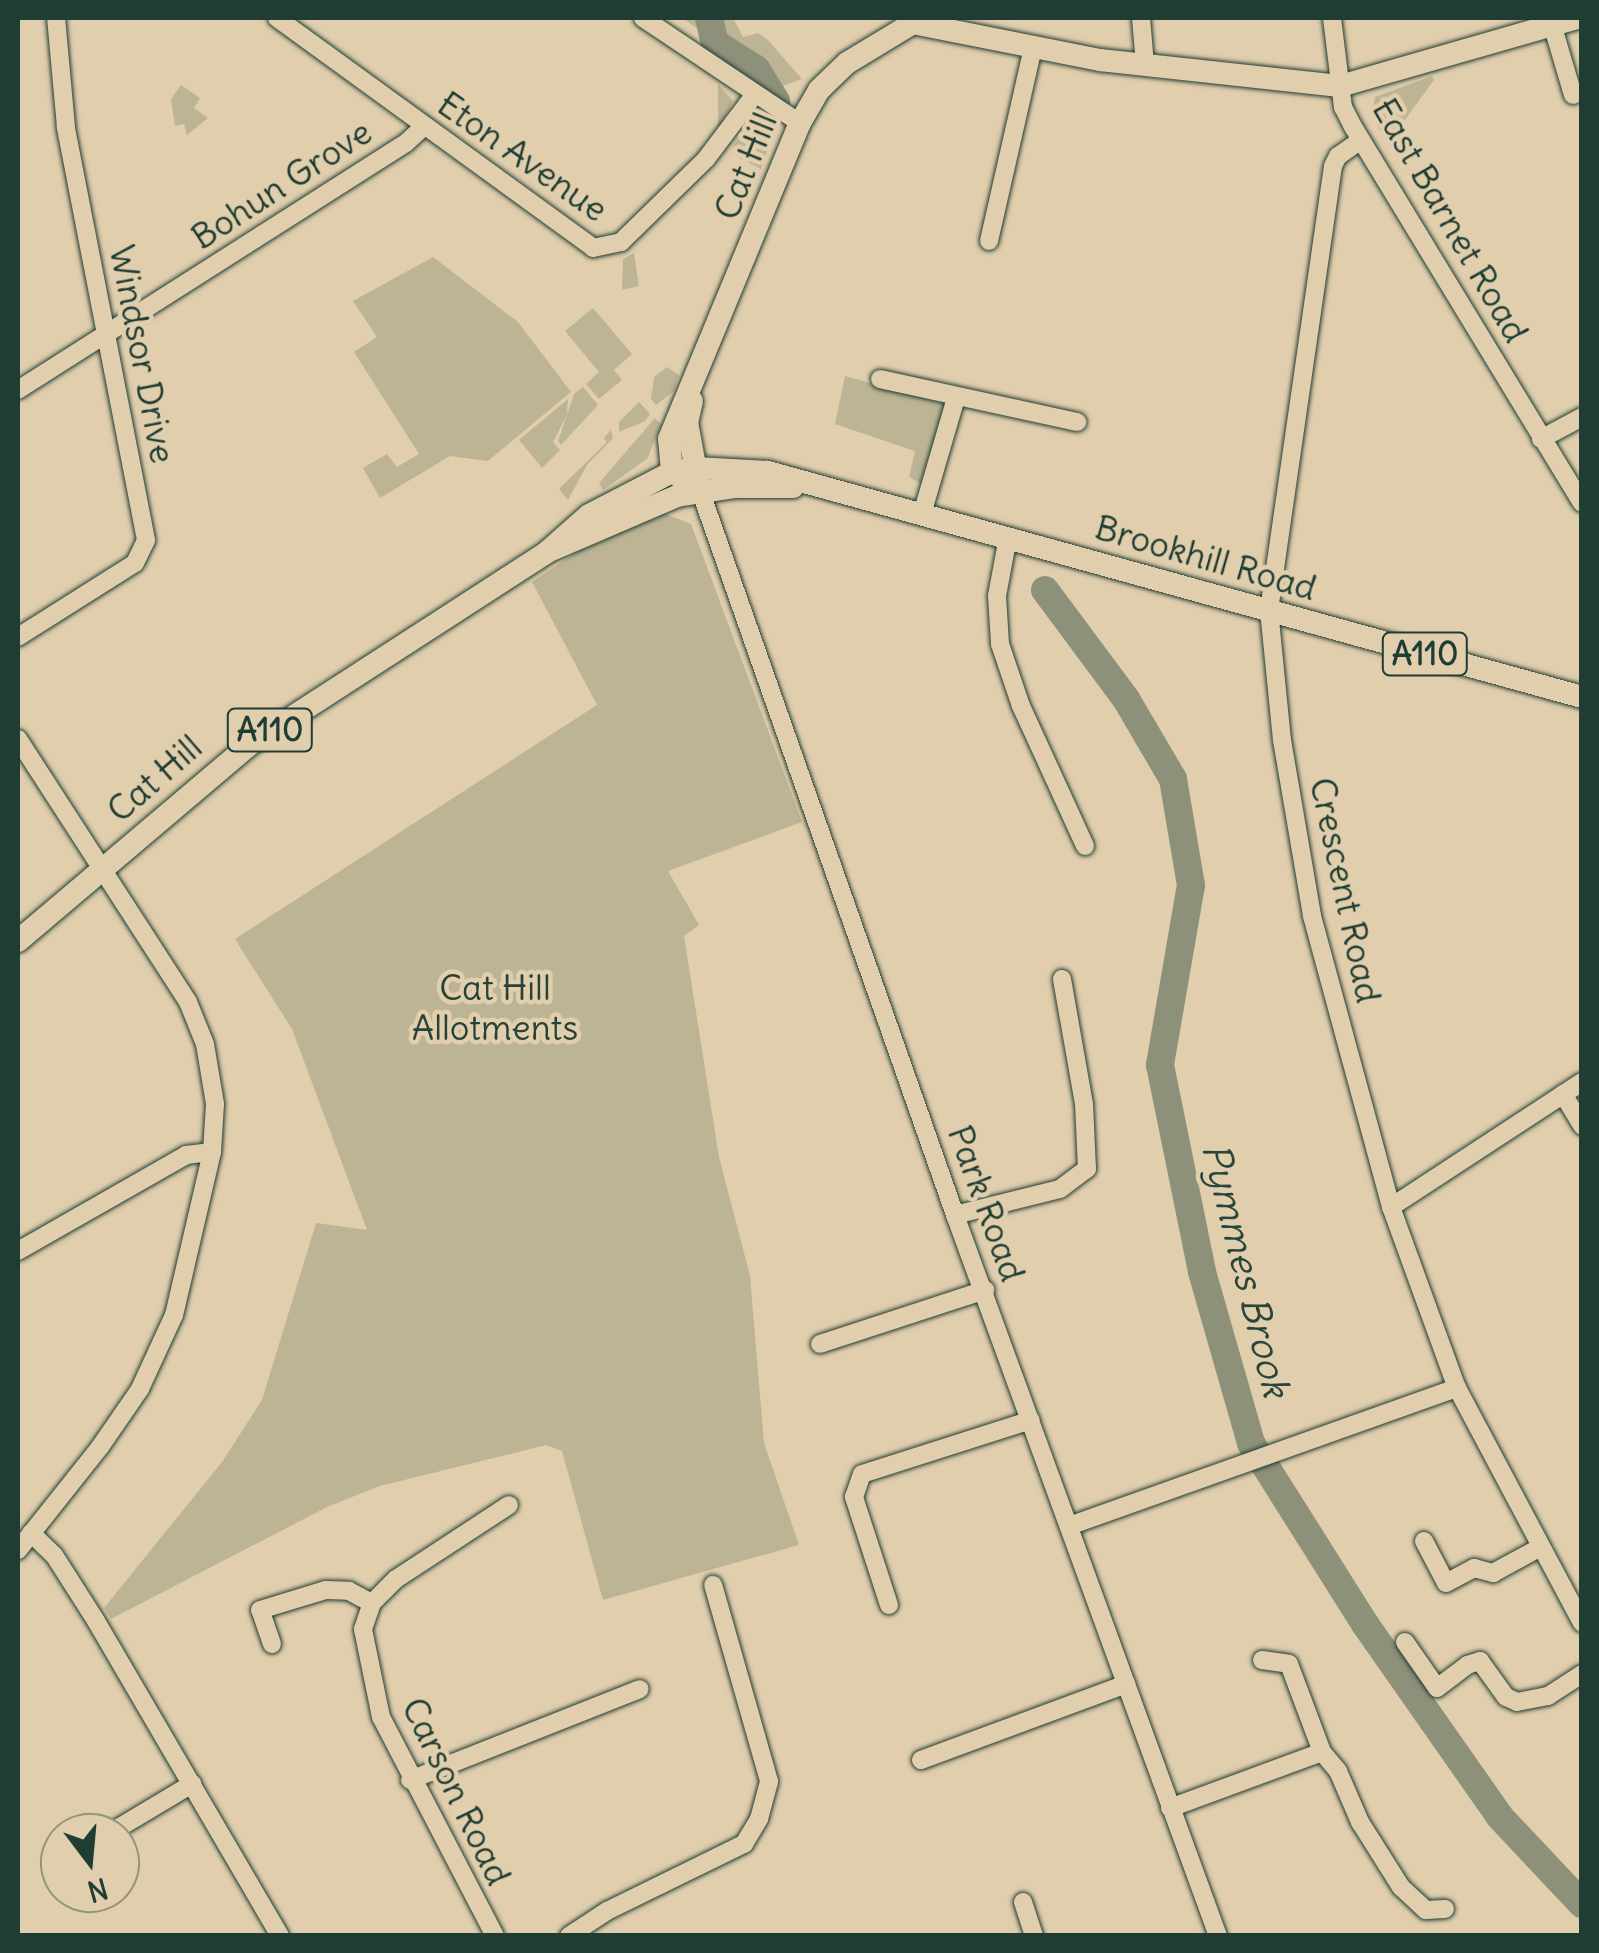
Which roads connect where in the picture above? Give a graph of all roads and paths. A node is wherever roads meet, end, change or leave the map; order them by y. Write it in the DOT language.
graph roads {
  1 [pos="56,18"];
  2 [pos="277,18"];
  3 [pos="642,18"];
  4 [pos="1140,18"];
  5 [pos="1332,18"];
  6 [pos="1577,18"];
  7 [pos="913,20"];
  8 [pos="1552,24"];
  9 [pos="1033,48"];
  10 [pos="1146,64"];
  11 [pos="1340,86"];
  12 [pos="1573,95"];
  13 [pos="776,108"];
  14 [pos="424,126"];
  15 [pos="1361,140"];
  16 [pos="989,241"];
  17 [pos="106,334"];
  18 [pos="880,379"];
  19 [pos="697,380"];
  20 [pos="18,390"];
  21 [pos="956,398"];
  22 [pos="1582,417"];
  23 [pos="1077,422"];
  24 [pos="1541,438"];
  25 [pos="672,472"];
  26 [pos="698,479"];
  27 [pos="1582,503"];
  28 [pos="922,514"];
  29 [pos="1008,537"];
  30 [pos="547,552"];
  31 [pos="1269,610"];
  32 [pos="18,638"];
  33 [pos="1582,698"];
  34 [pos="18,739"];
  35 [pos="1086,846"];
  36 [pos="101,871"];
  37 [pos="18,941"];
  38 [pos="1062,979"];
  39 [pos="1582,1082"];
  40 [pos="1563,1094"];
  41 [pos="1582,1126"];
  42 [pos="212,1152"];
  43 [pos="1390,1208"];
  44 [pos="955,1215"];
  45 [pos="18,1251"];
  46 [pos="985,1290"];
  47 [pos="820,1344"];
  48 [pos="1457,1388"];
  49 [pos="1031,1420"];
  50 [pos="508,1505"];
  51 [pos="1069,1526"];
  52 [pos="31,1533"];
  53 [pos="1424,1541"];
  54 [pos="1539,1548"];
  55 [pos="18,1550"];
  56 [pos="713,1585"];
  57 [pos="372,1603"];
  58 [pos="889,1604"];
  59 [pos="1582,1622"];
  60 [pos="1406,1642"];
  61 [pos="272,1644"];
  62 [pos="1262,1660"];
  63 [pos="1582,1674"];
  64 [pos="1126,1684"];
  65 [pos="640,1690"];
  66 [pos="1322,1752"];
  67 [pos="922,1760"];
  68 [pos="410,1780"];
  69 [pos="192,1784"];
  70 [pos="1170,1808"];
  71 [pos="140,1815"];
  72 [pos="1023,1902"];
  73 [pos="1445,1908"];
  74 [pos="280,1936"];
  75 [pos="494,1936"];
  76 [pos="569,1936"];
  77 [pos="1034,1936"];
  78 [pos="1218,1936"];
  1 -- 17 [label="street, Windsor Drive"];
  2 -- 14 [label="street, Eton Avenue"];
  3 -- 13 [label="street"];
  4 -- 10 [label="street"];
  5 -- 11 [label="street"];
  6 -- 8 [label="main road"];
  7 -- 9 [label="main road, East Barnet Road"];
  7 -- 13 [label="main road, Cat Hill"];
  8 -- 11 [label="main road"];
  8 -- 12 [label="street"];
  9 -- 10 [label="main road, East Barnet Road"];
  9 -- 16 [label="street"];
  10 -- 11 [label="main road, East Barnet Road"];
  11 -- 15 [label="street, East Barnet Road"];
  13 -- 14 [label="street, Eton Avenue"];
  13 -- 19 [label="main road, Cat Hill"];
  14 -- 17 [label="street, Bohun Grove"];
  15 -- 24 [label="street, East Barnet Road"];
  15 -- 31 [label="street, Crescent Road"];
  17 -- 20 [label="street, Bohun Grove"];
  17 -- 32 [label="street, Windsor Drive"];
  18 -- 21 [label="street"];
  19 -- 25 [label="main road, Cat Hill"];
  19 -- 26 [label="main road, Cat Hill"];
  21 -- 23 [label="street"];
  21 -- 28 [label="street"];
  22 -- 24 [label="street"];
  24 -- 27 [label="street, East Barnet Road"];
  25 -- 26 [label="main road"];
  25 -- 30 [label="main road, Cat Hill / A110"];
  26 -- 28 [label="main road, Brookhill Road / A110"];
  26 -- 30 [label="main road, Cat Hill / A110"];
  26 -- 44 [label="street, Park Road"];
  28 -- 29 [label="main road, Brookhill Road / A110"];
  29 -- 31 [label="main road, Brookhill Road / A110"];
  29 -- 35 [label="street"];
  30 -- 36 [label="main road, Cat Hill / A110"];
  31 -- 33 [label="main road, Brookhill Road / A110"];
  31 -- 43 [label="street, Crescent Road"];
  34 -- 36 [label="street"];
  36 -- 37 [label="main road, Cat Hill / A110"];
  36 -- 42 [label="street"];
  38 -- 44 [label="street"];
  39 -- 40 [label="street"];
  40 -- 41 [label="street"];
  40 -- 43 [label="street"];
  42 -- 45 [label="street"];
  42 -- 52 [label="street"];
  43 -- 48 [label="street, Crescent Road"];
  44 -- 46 [label="street, Park Road"];
  46 -- 47 [label="street"];
  46 -- 49 [label="street, Park Road"];
  48 -- 51 [label="street"];
  48 -- 54 [label="street, Crescent Road"];
  49 -- 51 [label="street, Park Road"];
  49 -- 58 [label="street"];
  50 -- 57 [label="street"];
  51 -- 64 [label="street, Park Road"];
  52 -- 55 [label="street"];
  52 -- 69 [label="street"];
  53 -- 54 [label="street"];
  54 -- 59 [label="street, Crescent Road"];
  56 -- 76 [label="street"];
  57 -- 61 [label="street"];
  57 -- 68 [label="street, Carson Road"];
  60 -- 63 [label="street"];
  62 -- 66 [label="street"];
  64 -- 67 [label="street"];
  64 -- 70 [label="street, Park Road"];
  65 -- 68 [label="street"];
  66 -- 70 [label="street"];
  66 -- 73 [label="street"];
  68 -- 75 [label="street, Carson Road"];
  69 -- 71 [label="street"];
  69 -- 74 [label="street"];
  70 -- 78 [label="street, Park Road"];
  72 -- 77 [label="street"];
}
